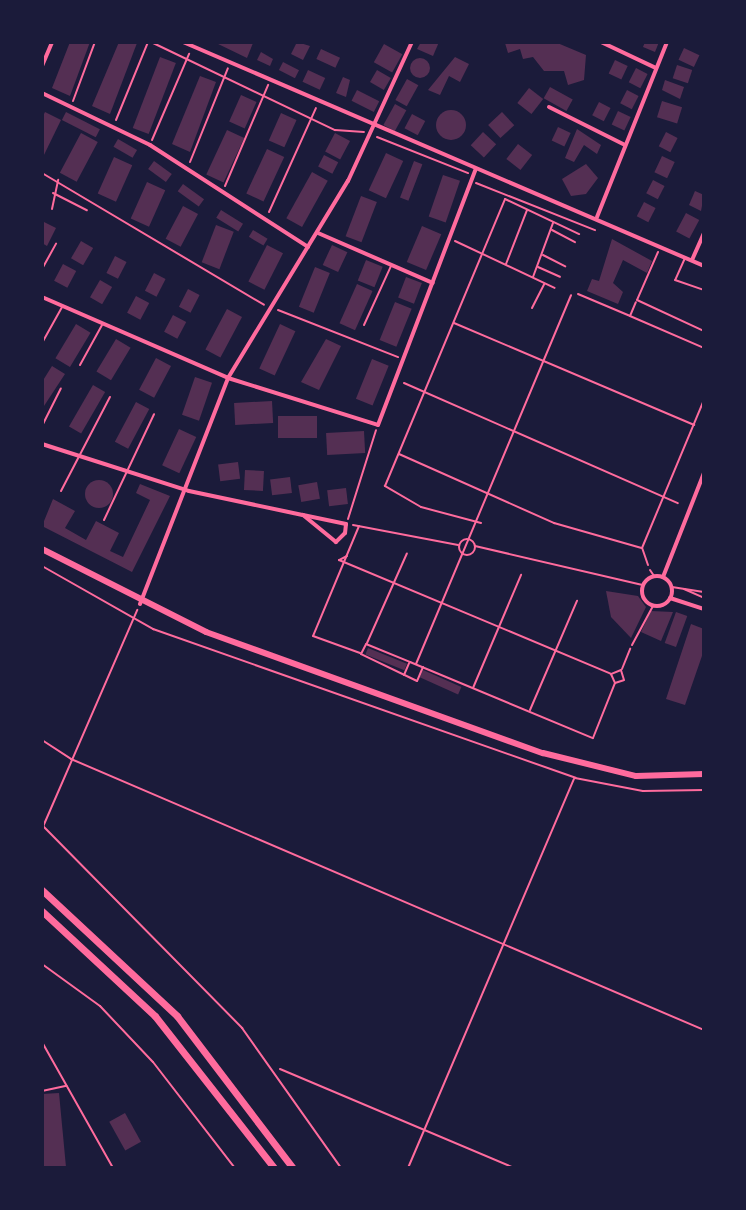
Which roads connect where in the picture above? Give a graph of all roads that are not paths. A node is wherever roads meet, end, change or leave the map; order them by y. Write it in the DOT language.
graph roads {
  1 [pos="52,42"];
  2 [pos="184,42"];
  3 [pos="412,42"];
  4 [pos="601,42"];
  5 [pos="667,42"];
  6 [pos="42,66"];
  7 [pos="656,68"];
  8 [pos="42,93"];
  9 [pos="549,107"];
  10 [pos="371,131"];
  11 [pos="625,145"];
  12 [pos="476,169"];
  13 [pos="597,217"];
  14 [pos="318,233"];
  15 [pos="704,233"];
  16 [pos="56,244"];
  17 [pos="308,247"];
  18 [pos="685,257"];
  19 [pos="692,260"];
  20 [pos="391,265"];
  21 [pos="704,266"];
  22 [pos="42,269"];
  23 [pos="433,283"];
  24 [pos="704,290"];
  25 [pos="42,297"];
  26 [pos="62,306"];
  27 [pos="102,324"];
  28 [pos="364,325"];
  29 [pos="42,343"];
  30 [pos="80,365"];
  31 [pos="228,378"];
  32 [pos="61,388"];
  33 [pos="110,397"];
  34 [pos="154,414"];
  35 [pos="42,426"];
  36 [pos="42,444"];
  37 [pos="81,455"];
  38 [pos="129,470"];
  39 [pos="704,473"];
  40 [pos="698,488"];
  41 [pos="61,491"];
  42 [pos="189,491"];
  43 [pos="704,492"];
  44 [pos="303,515"];
  45 [pos="104,520"];
  46 [pos="346,524"];
  47 [pos="356,525"];
  48 [pos="42,549"];
  49 [pos="650,570"];
  50 [pos="654,576"];
  51 [pos="663,577"];
  52 [pos="670,598"];
  53 [pos="140,604"];
  54 [pos="653,606"];
  55 [pos="704,609"];
  56 [pos="632,645"];
  57 [pos="704,774"];
  58 [pos="42,890"];
  59 [pos="42,911"];
  60 [pos="272,1168"];
  61 [pos="293,1168"];
  1 -- 6 [label="street"];
  2 -- 10 [label="street"];
  3 -- 10 [label="street"];
  4 -- 7 [label="street"];
  5 -- 7 [label="street"];
  7 -- 11 [label="street"];
  8 -- 17 [label="street"];
  9 -- 11 [label="street"];
  10 -- 12 [label="street"];
  10 -- 14 [label="street"];
  11 -- 13 [label="street"];
  12 -- 13 [label="street"];
  12 -- 23 [label="street"];
  13 -- 18 [label="street"];
  14 -- 17 [label="street"];
  14 -- 20 [label="street"];
  15 -- 19 [label="street"];
  16 -- 22 [label="lane"];
  17 -- 31 [label="street"];
  18 -- 19 [label="street"];
  18 -- 24 [label="lane"];
  19 -- 21 [label="street"];
  20 -- 23 [label="street"];
  20 -- 28 [label="lane"];
  23 -- 31 [label="street"];
  25 -- 26 [label="street"];
  26 -- 27 [label="street"];
  26 -- 29 [label="lane"];
  27 -- 30 [label="lane"];
  27 -- 31 [label="street"];
  31 -- 42 [label="street"];
  32 -- 35 [label="lane"];
  33 -- 37 [label="lane"];
  34 -- 38 [label="lane"];
  36 -- 37 [label="street"];
  37 -- 38 [label="street"];
  37 -- 41 [label="lane"];
  38 -- 42 [label="street"];
  38 -- 45 [label="lane"];
  39 -- 40 [label="street"];
  40 -- 43 [label="street"];
  40 -- 51 [label="street"];
  42 -- 44 [label="street"];
  42 -- 53 [label="street"];
  44 -- 46 [label="street"];
  44 -- 46 [label="street"];
  46 -- 47 [label="street"];
  48 -- 53 [label="main road"];
  49 -- 50 [label="lane"];
  50 -- 51 [label="street"];
  50 -- 54 [label="street"];
  51 -- 52 [label="street"];
  52 -- 54 [label="street"];
  52 -- 55 [label="street"];
  53 -- 57 [label="main road"];
  54 -- 56 [label="lane"];
  58 -- 61 [label="highway"];
  59 -- 60 [label="highway"];
}
